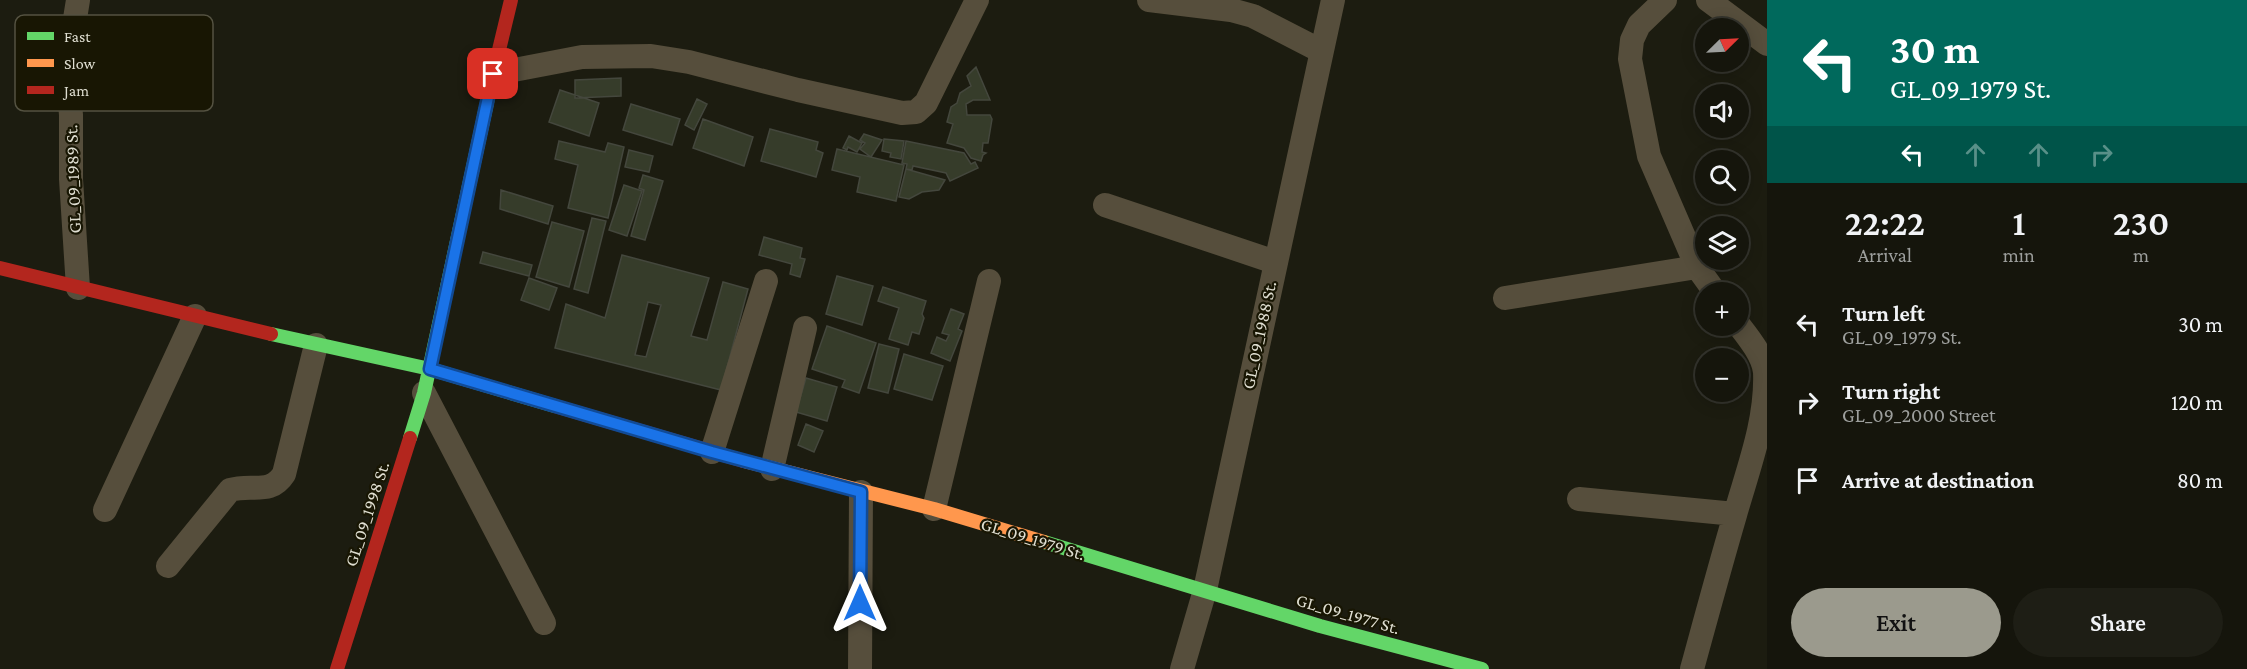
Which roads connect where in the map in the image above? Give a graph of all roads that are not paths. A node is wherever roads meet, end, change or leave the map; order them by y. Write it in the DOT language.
graph roads {
  1 [pos="78,0"];
  2 [pos="511,0"];
  3 [pos="977,0"];
  4 [pos="1149,0"];
  5 [pos="1333,0"];
  6 [pos="1665,0"];
  7 [pos="1708,0"];
  8 [pos="76,15"];
  9 [pos="1767,44"];
  10 [pos="1321,51"];
  11 [pos="493,74"];
  12 [pos="71,111"];
  13 [pos="1105,205"];
  14 [pos="1275,262"];
  15 [pos="1695,262"];
  16 [pos="1695,267"];
  17 [pos="0,268"];
  18 [pos="766,281"];
  19 [pos="989,281"];
  20 [pos="78,288"];
  21 [pos="1505,298"];
  22 [pos="195,316"];
  23 [pos="806,328"];
  24 [pos="1747,336"];
  25 [pos="316,345"];
  26 [pos="430,369"];
  27 [pos="424,393"];
  28 [pos="712,452"];
  29 [pos="772,469"];
  30 [pos="861,492"];
  31 [pos="1579,499"];
  32 [pos="934,509"];
  33 [pos="105,510"];
  34 [pos="1735,514"];
  35 [pos="168,566"];
  36 [pos="1205,590"];
  37 [pos="544,623"];
  38 [pos="337,669"];
  39 [pos="860,669"];
  40 [pos="1182,669"];
  41 [pos="1482,669"];
  42 [pos="1692,669"];
  1 -- 8 [label="street, GL_09_1989 St."];
  2 -- 11 [label="street, GL_09_1998 St."];
  3 -- 11 [label="street"];
  4 -- 10 [label="street"];
  5 -- 10 [label="street, GL_09_1988 St."];
  6 -- 15 [label="street"];
  7 -- 9 [label="street"];
  10 -- 14 [label="street, GL_09_1988 St."];
  11 -- 26 [label="street, GL_09_1998 St."];
  12 -- 20 [label="street, GL_09_1989 St."];
  13 -- 14 [label="street"];
  14 -- 36 [label="street, GL_09_1988 St."];
  16 -- 21 [label="street"];
  17 -- 20 [label="street, GL_09_1979 St."];
  18 -- 28 [label="street"];
  19 -- 32 [label="street"];
  20 -- 22 [label="street, GL_09_1979 St."];
  22 -- 25 [label="street, GL_09_1979 St."];
  22 -- 33 [label="street"];
  23 -- 29 [label="street"];
  24 -- 34 [label="street"];
  25 -- 26 [label="street, GL_09_1979 St."];
  25 -- 35 [label="street"];
  26 -- 27 [label="street, GL_09_1998 St."];
  26 -- 28 [label="street, GL_09_1979 St."];
  27 -- 37 [label="street"];
  27 -- 38 [label="street, GL_09_1998 St."];
  28 -- 29 [label="street, GL_09_1979 St."];
  29 -- 30 [label="street, GL_09_1979 St."];
  30 -- 32 [label="street, GL_09_1979 St."];
  30 -- 39 [label="street"];
  31 -- 34 [label="street"];
  32 -- 36 [label="street, GL_09_1979 St."];
  34 -- 42 [label="street"];
  36 -- 40 [label="street, GL_09_1988 St."];
  36 -- 41 [label="street, GL_09_1977 St."];
}
